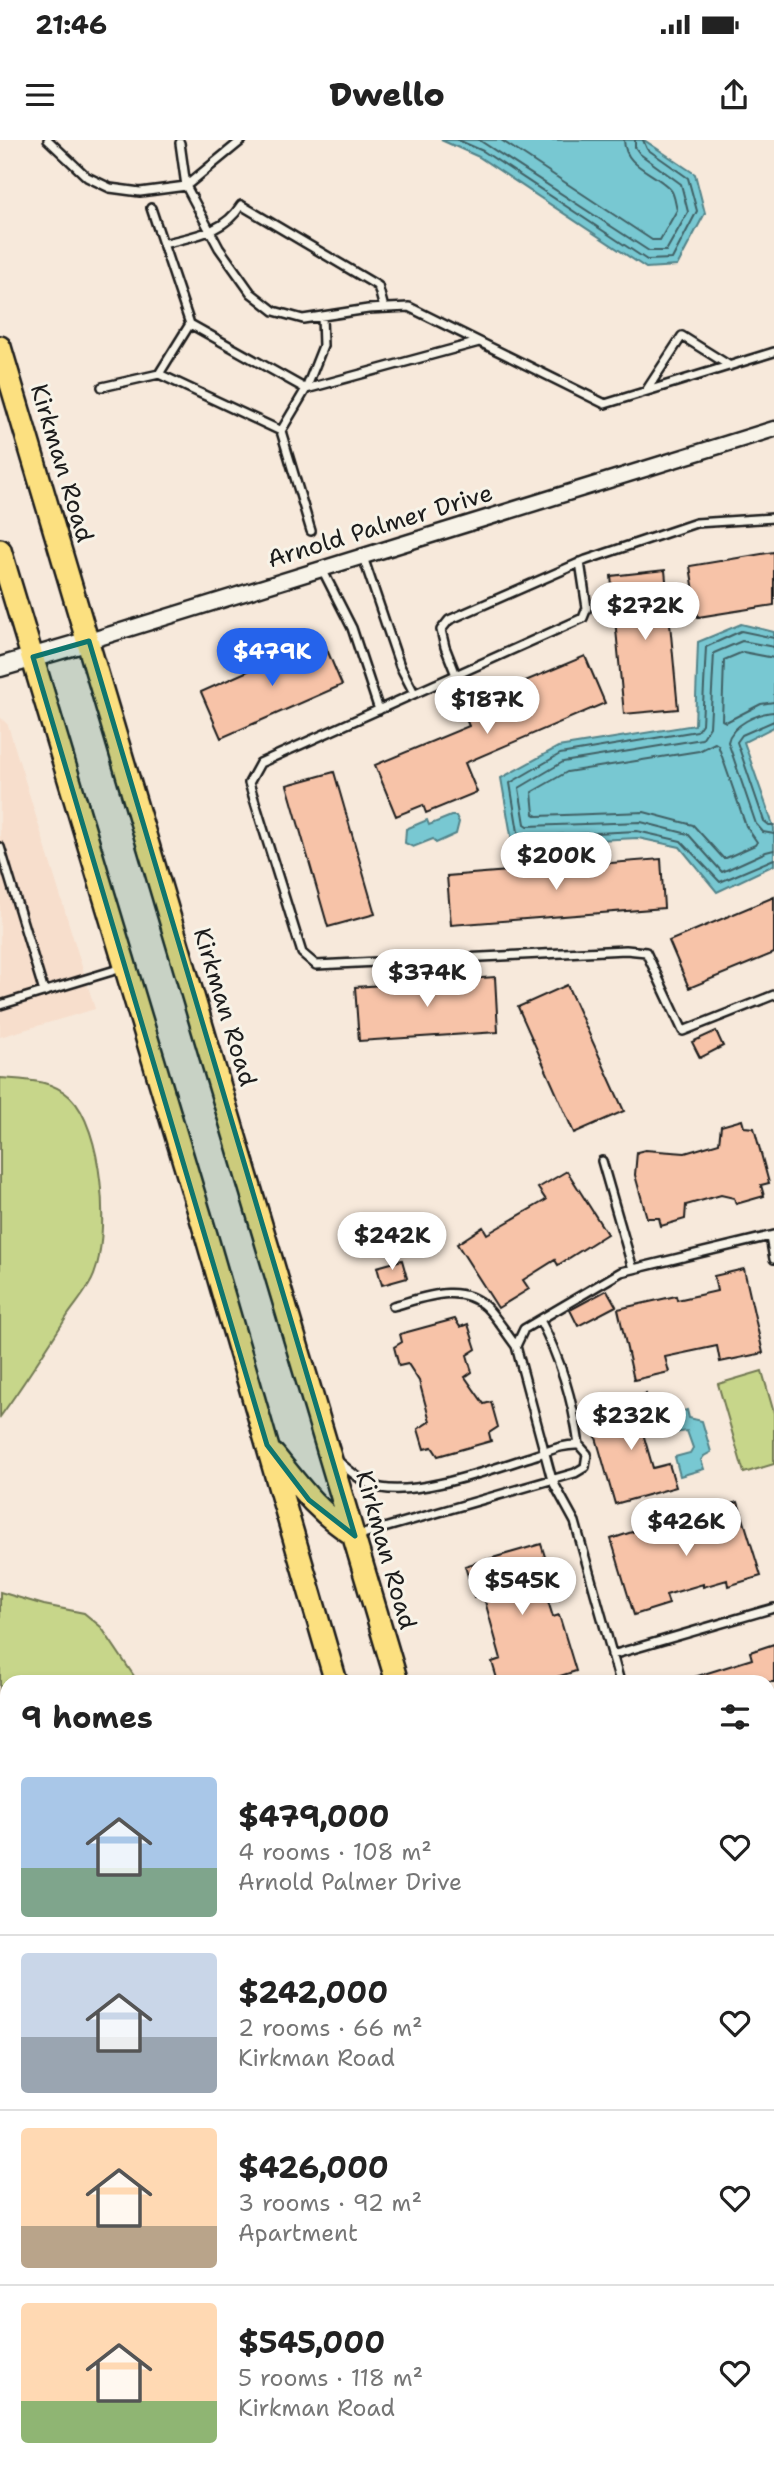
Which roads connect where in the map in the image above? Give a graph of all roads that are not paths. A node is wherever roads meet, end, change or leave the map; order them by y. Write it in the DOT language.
graph roads {
  1 [pos="48,140"];
  2 [pos="242,140"];
  3 [pos="180,141"];
  4 [pos="186,186"];
  5 [pos="151,208"];
  6 [pos="211,231"];
  7 [pos="163,244"];
  8 [pos="384,308"];
  9 [pos="323,316"];
  10 [pos="190,324"];
  11 [pos="480,342"];
  12 [pos="0,347"];
  13 [pos="774,352"];
  14 [pos="730,366"];
  15 [pos="159,374"];
  16 [pos="102,387"];
  17 [pos="306,389"];
  18 [pos="645,391"];
  19 [pos="774,429"];
  20 [pos="281,431"];
  21 [pos="774,518"];
  22 [pos="312,531"];
  23 [pos="0,550"];
  24 [pos="363,557"];
  25 [pos="580,562"];
  26 [pos="322,569"];
  27 [pos="89,641"];
  28 [pos="33,657"];
  29 [pos="0,667"];
  30 [pos="456,675"];
  31 [pos="414,693"];
  32 [pos="379,710"];
  33 [pos="0,847"];
  34 [pos="126,967"];
  35 [pos="44,992"];
  36 [pos="774,995"];
  37 [pos="0,1006"];
  38 [pos="602,1161"];
  39 [pos="772,1236"];
  40 [pos="774,1259"];
  41 [pos="633,1269"];
  42 [pos="393,1306"];
  43 [pos="540,1320"];
  44 [pos="516,1346"];
  45 [pos="579,1444"];
  46 [pos="267,1445"];
  47 [pos="544,1452"];
  48 [pos="331,1454"];
  49 [pos="552,1480"];
  50 [pos="355,1536"];
  51 [pos="774,1608"];
  52 [pos="612,1655"];
  53 [pos="333,1675"];
  54 [pos="395,1675"];
  55 [pos="618,1675"];
  1 -- 4 [label="lane"];
  2 -- 4 [label="lane"];
  3 -- 4 [label="lane"];
  4 -- 6 [label="lane"];
  5 -- 7 [label="lane"];
  6 -- 7 [label="lane"];
  6 -- 8 [label="lane"];
  6 -- 9 [label="lane"];
  7 -- 10 [label="lane"];
  8 -- 9 [label="lane"];
  8 -- 11 [label="lane"];
  9 -- 17 [label="lane"];
  10 -- 15 [label="lane"];
  10 -- 17 [label="lane"];
  11 -- 17 [label="lane"];
  11 -- 18 [label="lane"];
  12 -- 27 [label="main road, Kirkman Road"];
  13 -- 14 [label="lane"];
  14 -- 18 [label="lane"];
  14 -- 18 [label="lane"];
  15 -- 16 [label="lane"];
  15 -- 20 [label="lane"];
  17 -- 20 [label="lane"];
  19 -- 24 [label="street, Arnold Palmer Drive"];
  20 -- 22 [label="lane"];
  21 -- 25 [label="lane"];
  23 -- 28 [label="main road"];
  24 -- 26 [label="street, Arnold Palmer Drive"];
  24 -- 31 [label="lane"];
  25 -- 30 [label="lane"];
  25 -- 30 [label="lane"];
  26 -- 27 [label="street, Arnold Palmer Drive"];
  26 -- 32 [label="lane"];
  27 -- 28 [label="street, Arnold Palmer Drive"];
  27 -- 48 [label="main road, Kirkman Road"];
  28 -- 29 [label="street, Arnold Palmer Drive"];
  28 -- 34 [label="main road"];
  30 -- 31 [label="lane"];
  31 -- 32 [label="lane"];
  32 -- 36 [label="lane"];
  33 -- 35 [label="lane"];
  34 -- 35 [label="lane"];
  34 -- 46 [label="main road"];
  35 -- 37 [label="lane"];
  38 -- 41 [label="lane"];
  39 -- 40 [label="lane"];
  39 -- 41 [label="lane"];
  41 -- 43 [label="lane"];
  42 -- 44 [label="lane"];
  43 -- 44 [label="lane"];
  43 -- 45 [label="lane"];
  44 -- 47 [label="lane"];
  45 -- 47 [label="lane"];
  45 -- 49 [label="lane"];
  46 -- 50 [label="main road"];
  46 -- 53 [label="main road"];
  47 -- 48 [label="lane"];
  47 -- 49 [label="lane"];
  48 -- 50 [label="main road, Kirkman Road"];
  49 -- 50 [label="lane"];
  49 -- 52 [label="lane"];
  50 -- 54 [label="main road, Kirkman Road"];
  51 -- 52 [label="lane"];
  52 -- 55 [label="lane"];
}
